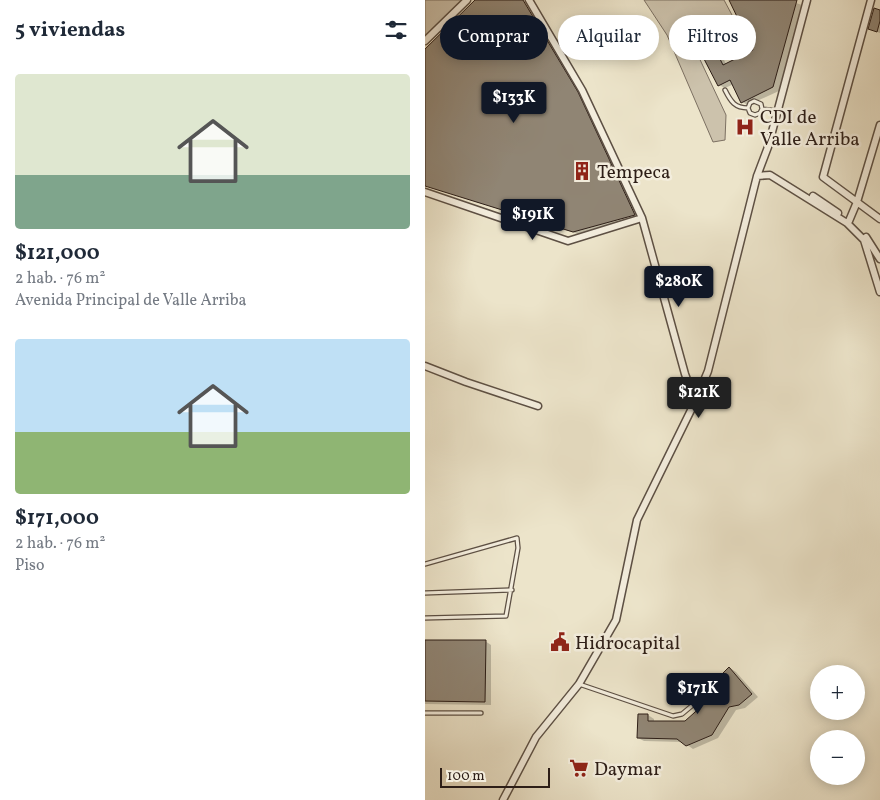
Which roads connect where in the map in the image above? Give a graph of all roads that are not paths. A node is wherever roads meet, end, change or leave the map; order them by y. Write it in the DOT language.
graph roads {
  1 [pos="467,0"];
  2 [pos="529,0"];
  3 [pos="807,0"];
  4 [pos="871,0"];
  5 [pos="425,41"];
  6 [pos="725,90"];
  7 [pos="748,108"];
  8 [pos="762,109"];
  9 [pos="777,111"];
  10 [pos="880,125"];
  11 [pos="758,174"];
  12 [pos="425,192"];
  13 [pos="857,202"];
  14 [pos="642,218"];
  15 [pos="880,219"];
  16 [pos="849,221"];
  17 [pos="880,259"];
  18 [pos="880,292"];
  19 [pos="425,366"];
  20 [pos="695,402"];
  21 [pos="538,406"];
  22 [pos="425,564"];
  23 [pos="512,590"];
  24 [pos="425,594"];
  25 [pos="425,618"];
  26 [pos="579,684"];
  27 [pos="718,684"];
  28 [pos="425,713"];
  29 [pos="481,713"];
  30 [pos="503,800"];
  1 -- 5 [label="street"];
  2 -- 14 [label="street"];
  3 -- 9 [label="street"];
  4 -- 13 [label="street"];
  6 -- 7 [label="lane"];
  7 -- 8 [label="lane"];
  7 -- 8 [label="lane"];
  8 -- 9 [label="lane"];
  9 -- 11 [label="street"];
  10 -- 13 [label="street"];
  11 -- 16 [label="street"];
  11 -- 18 [label="street"];
  11 -- 20 [label="street"];
  12 -- 14 [label="street"];
  13 -- 15 [label="street"];
  13 -- 16 [label="street"];
  14 -- 20 [label="street"];
  16 -- 17 [label="street"];
  19 -- 21 [label="street"];
  20 -- 26 [label="street"];
  22 -- 23 [label="lane"];
  23 -- 24 [label="lane"];
  23 -- 25 [label="lane"];
  26 -- 27 [label="lane"];
  26 -- 30 [label="street"];
  28 -- 29 [label="lane"];
}
